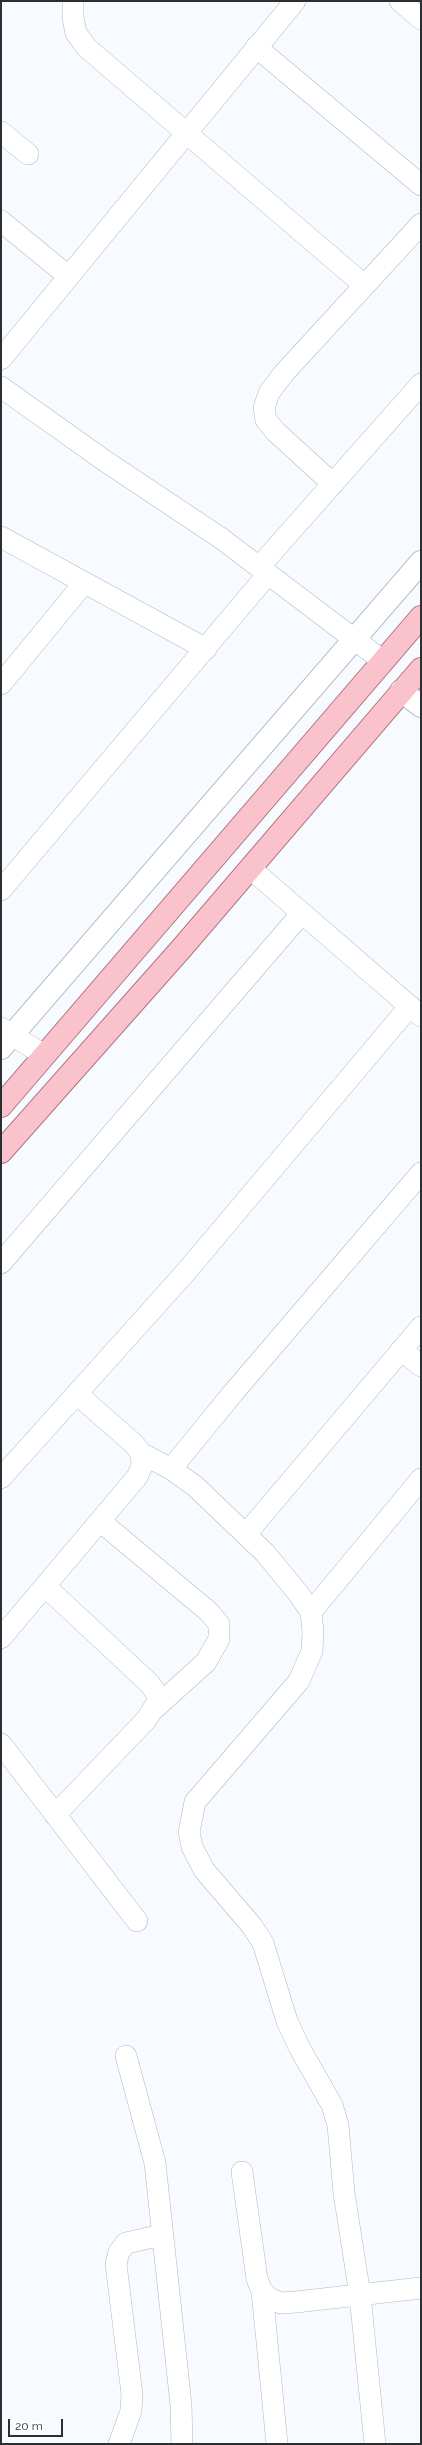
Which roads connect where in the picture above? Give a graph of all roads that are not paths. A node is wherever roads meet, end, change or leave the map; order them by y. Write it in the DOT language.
graph roads {
  1 [pos="73,1"];
  2 [pos="295,1"];
  3 [pos="400,1"];
  4 [pos="421,19"];
  5 [pos="256,47"];
  6 [pos="1,132"];
  7 [pos="186,132"];
  8 [pos="28,154"];
  9 [pos="421,185"];
  10 [pos="1,221"];
  11 [pos="421,224"];
  12 [pos="68,276"];
  13 [pos="364,285"];
  14 [pos="1,359"];
  15 [pos="421,384"];
  16 [pos="1,387"];
  17 [pos="333,484"];
  18 [pos="1,537"];
  19 [pos="421,562"];
  20 [pos="264,571"];
  21 [pos="84,583"];
  22 [pos="421,617"];
  23 [pos="354,638"];
  24 [pos="206,649"];
  25 [pos="387,657"];
  26 [pos="8,664"];
  27 [pos="412,678"];
  28 [pos="1,684"];
  29 [pos="421,706"];
  30 [pos="250,868"];
  31 [pos="1,890"];
  32 [pos="302,913"];
  33 [pos="415,1011"];
  34 [pos="5,1037"];
  35 [pos="44,1055"];
  36 [pos="1,1106"];
  37 [pos="1,1152"];
  38 [pos="421,1173"];
  39 [pos="1,1263"];
  40 [pos="421,1327"];
  41 [pos="401,1350"];
  42 [pos="421,1366"];
  43 [pos="77,1394"];
  44 [pos="140,1453"];
  45 [pos="172,1469"];
  46 [pos="3,1472"];
  47 [pos="421,1479"];
  48 [pos="100,1521"];
  49 [pos="246,1534"];
  50 [pos="45,1586"];
  51 [pos="311,1612"];
  52 [pos="1,1638"];
  53 [pos="154,1709"];
  54 [pos="1,1744"];
  55 [pos="55,1814"];
  56 [pos="137,1921"];
  57 [pos="126,2056"];
  58 [pos="242,2172"];
  59 [pos="162,2235"];
  60 [pos="421,2288"];
  61 [pos="262,2291"];
  62 [pos="360,2295"];
  63 [pos="119,2444"];
  64 [pos="182,2444"];
  65 [pos="277,2444"];
  66 [pos="375,2444"];
  1 -- 7 [label="street"];
  2 -- 5 [label="street"];
  3 -- 4 [label="street"];
  5 -- 7 [label="street"];
  5 -- 9 [label="street"];
  6 -- 8 [label="street"];
  7 -- 12 [label="street"];
  7 -- 13 [label="street"];
  10 -- 12 [label="street"];
  11 -- 13 [label="street"];
  12 -- 14 [label="street"];
  13 -- 17 [label="street"];
  15 -- 17 [label="street"];
  16 -- 20 [label="street"];
  17 -- 20 [label="street"];
  18 -- 21 [label="street"];
  19 -- 23 [label="street"];
  20 -- 23 [label="street"];
  20 -- 24 [label="street"];
  21 -- 24 [label="street"];
  21 -- 26 [label="street"];
  22 -- 25 [label="main road"];
  23 -- 25 [label="street"];
  23 -- 34 [label="street"];
  24 -- 31 [label="street"];
  25 -- 27 [label="main road"];
  25 -- 35 [label="main road"];
  26 -- 28 [label="street"];
  27 -- 29 [label="street"];
  27 -- 30 [label="main road"];
  30 -- 32 [label="street"];
  30 -- 37 [label="main road"];
  32 -- 33 [label="street"];
  32 -- 39 [label="street"];
  33 -- 43 [label="street"];
  34 -- 35 [label="street"];
  35 -- 36 [label="main road"];
  38 -- 45 [label="street"];
  40 -- 41 [label="street"];
  41 -- 42 [label="street"];
  41 -- 49 [label="street"];
  43 -- 44 [label="street"];
  43 -- 46 [label="street"];
  44 -- 45 [label="street"];
  44 -- 48 [label="street"];
  45 -- 49 [label="street"];
  47 -- 51 [label="street"];
  48 -- 50 [label="street"];
  48 -- 53 [label="street"];
  49 -- 51 [label="street"];
  50 -- 52 [label="street"];
  50 -- 53 [label="street"];
  51 -- 62 [label="street"];
  53 -- 55 [label="street"];
  54 -- 55 [label="street"];
  55 -- 56 [label="street"];
  57 -- 59 [label="street"];
  58 -- 61 [label="street"];
  59 -- 63 [label="street"];
  59 -- 64 [label="street"];
  60 -- 62 [label="street"];
  61 -- 62 [label="street"];
  61 -- 65 [label="street"];
  62 -- 66 [label="street"];
}
